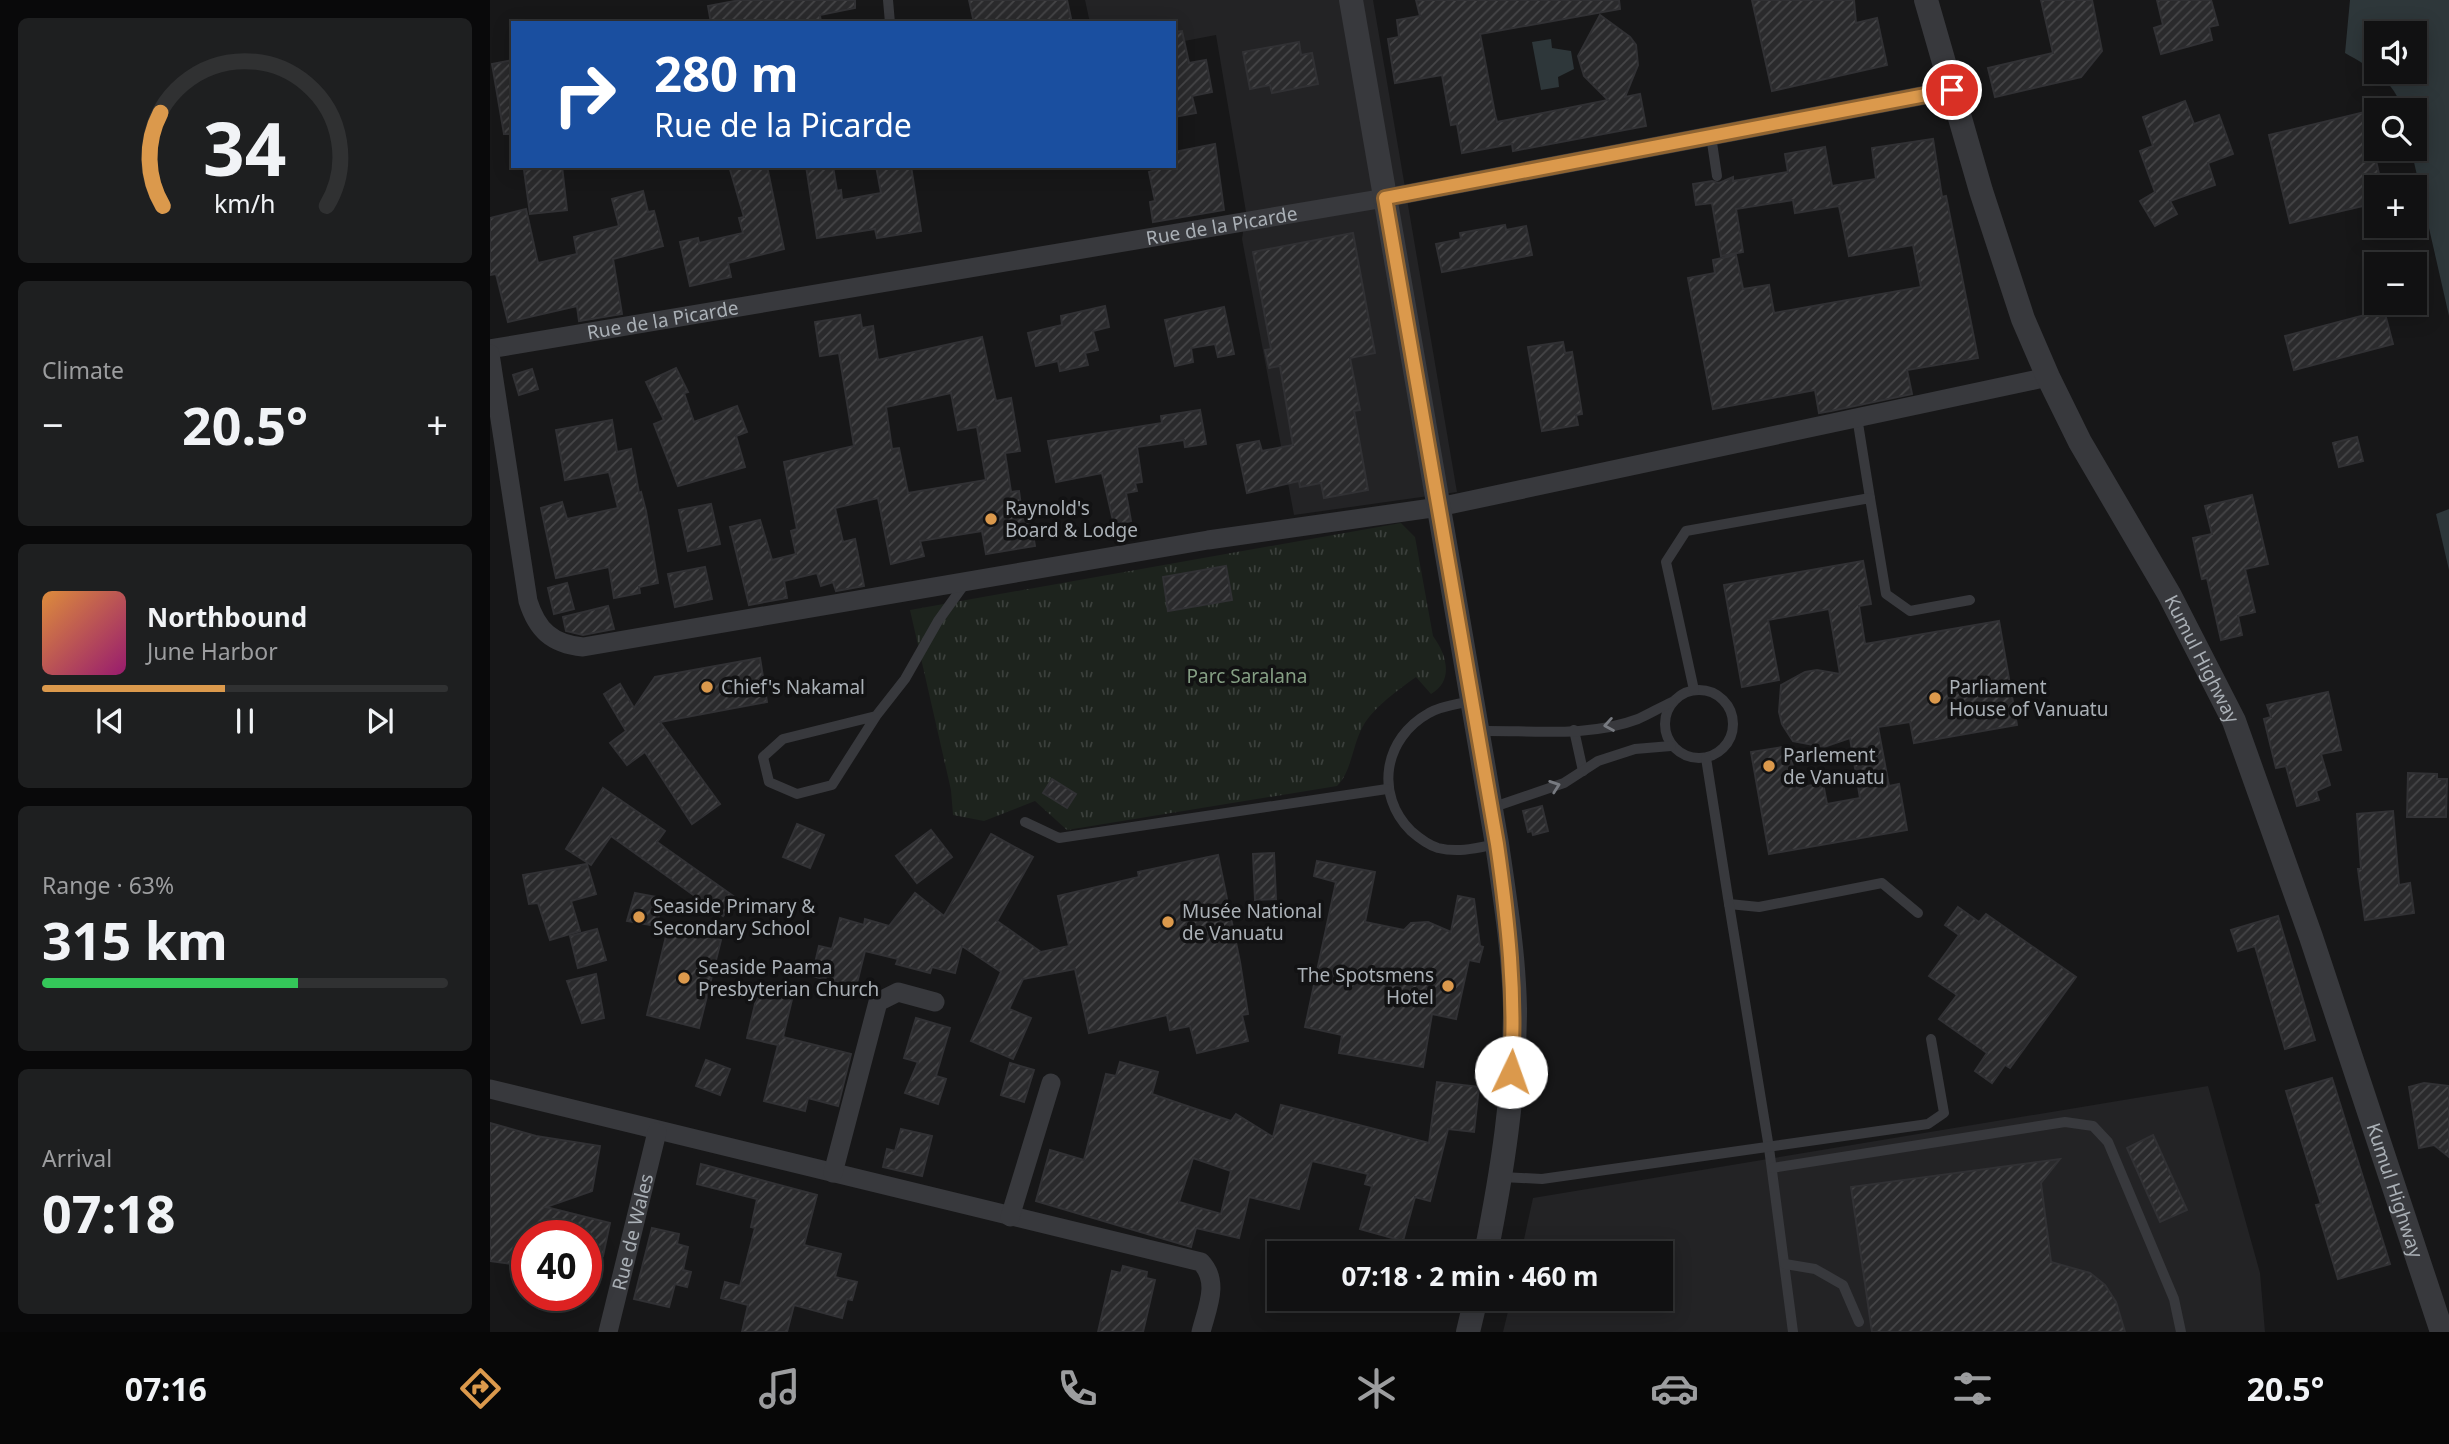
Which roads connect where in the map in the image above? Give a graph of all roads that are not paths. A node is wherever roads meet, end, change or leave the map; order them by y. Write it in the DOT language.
graph roads {
  1 [pos="888,0"];
  2 [pos="1351,0"];
  3 [pos="1926,0"];
  4 [pos="890,21"];
  5 [pos="1952,90"];
  6 [pos="1711,136"];
  7 [pos="1717,176"];
  8 [pos="1385,198"];
  9 [pos="490,352"];
  10 [pos="2048,377"];
  11 [pos="1857,418"];
  12 [pos="1870,498"];
  13 [pos="1439,507"];
  14 [pos="966,581"];
  15 [pos="1970,600"];
  16 [pos="1694,690"];
  17 [pos="1471,701"];
  18 [pos="1672,701"];
  19 [pos="876,716"];
  20 [pos="1574,730"];
  21 [pos="1476,731"];
  22 [pos="1671,746"];
  23 [pos="1706,758"];
  24 [pos="1583,771"];
  25 [pos="1387,789"];
  26 [pos="1491,808"];
  27 [pos="1025,822"];
  28 [pos="1497,844"];
  29 [pos="1730,904"];
  30 [pos="1919,913"];
  31 [pos="935,1002"];
  32 [pos="1931,1039"];
  33 [pos="1051,1083"];
  34 [pos="490,1089"];
  35 [pos="657,1132"];
  36 [pos="1769,1148"];
  37 [pos="1772,1168"];
  38 [pos="833,1173"];
  39 [pos="1502,1177"];
  40 [pos="1010,1217"];
  41 [pos="1489,1241"];
  42 [pos="1785,1264"];
  43 [pos="1473,1311"];
  44 [pos="1859,1322"];
  45 [pos="608,1332"];
  46 [pos="1201,1332"];
  47 [pos="1468,1332"];
  48 [pos="1793,1332"];
  49 [pos="2181,1332"];
  50 [pos="2442,1332"];
  1 -- 4 [label="lane"];
  2 -- 8 [label="street"];
  3 -- 5 [label="street, Kumul Highway"];
  5 -- 6 [label="street, Rue de la Picarde"];
  5 -- 10 [label="street, Kumul Highway"];
  6 -- 7 [label="lane"];
  6 -- 8 [label="street, Rue de la Picarde"];
  8 -- 9 [label="street, Rue de la Picarde"];
  8 -- 13 [label="street"];
  9 -- 14 [label="street"];
  10 -- 11 [label="street"];
  10 -- 50 [label="street, Kumul Highway"];
  11 -- 12 [label="lane"];
  11 -- 13 [label="street"];
  12 -- 15 [label="lane"];
  12 -- 16 [label="lane"];
  13 -- 14 [label="street"];
  13 -- 17 [label="street"];
  14 -- 19 [label="lane"];
  16 -- 18 [label="lane"];
  16 -- 23 [label="lane"];
  17 -- 21 [label="street"];
  17 -- 25 [label="lane"];
  18 -- 20 [label="lane, one-way"];
  18 -- 22 [label="lane"];
  19 -- 19 [label="lane"];
  20 -- 21 [label="lane"];
  20 -- 24 [label="lane"];
  21 -- 26 [label="street"];
  22 -- 23 [label="lane"];
  22 -- 24 [label="lane"];
  23 -- 29 [label="lane"];
  26 -- 24 [label="lane, one-way"];
  25 -- 27 [label="lane"];
  25 -- 28 [label="lane"];
  26 -- 28 [label="street"];
  28 -- 39 [label="street"];
  29 -- 30 [label="lane"];
  29 -- 36 [label="lane"];
  31 -- 38 [label="street"];
  32 -- 36 [label="lane"];
  33 -- 40 [label="street"];
  34 -- 35 [label="street"];
  35 -- 38 [label="street"];
  35 -- 45 [label="street, Rue de Wales"];
  36 -- 37 [label="lane"];
  36 -- 39 [label="lane"];
  37 -- 42 [label="lane"];
  37 -- 49 [label="lane"];
  38 -- 40 [label="street"];
  39 -- 41 [label="street"];
  40 -- 46 [label="street"];
  42 -- 44 [label="lane"];
  42 -- 48 [label="lane"];
  43 -- 47 [label="street"];
}
